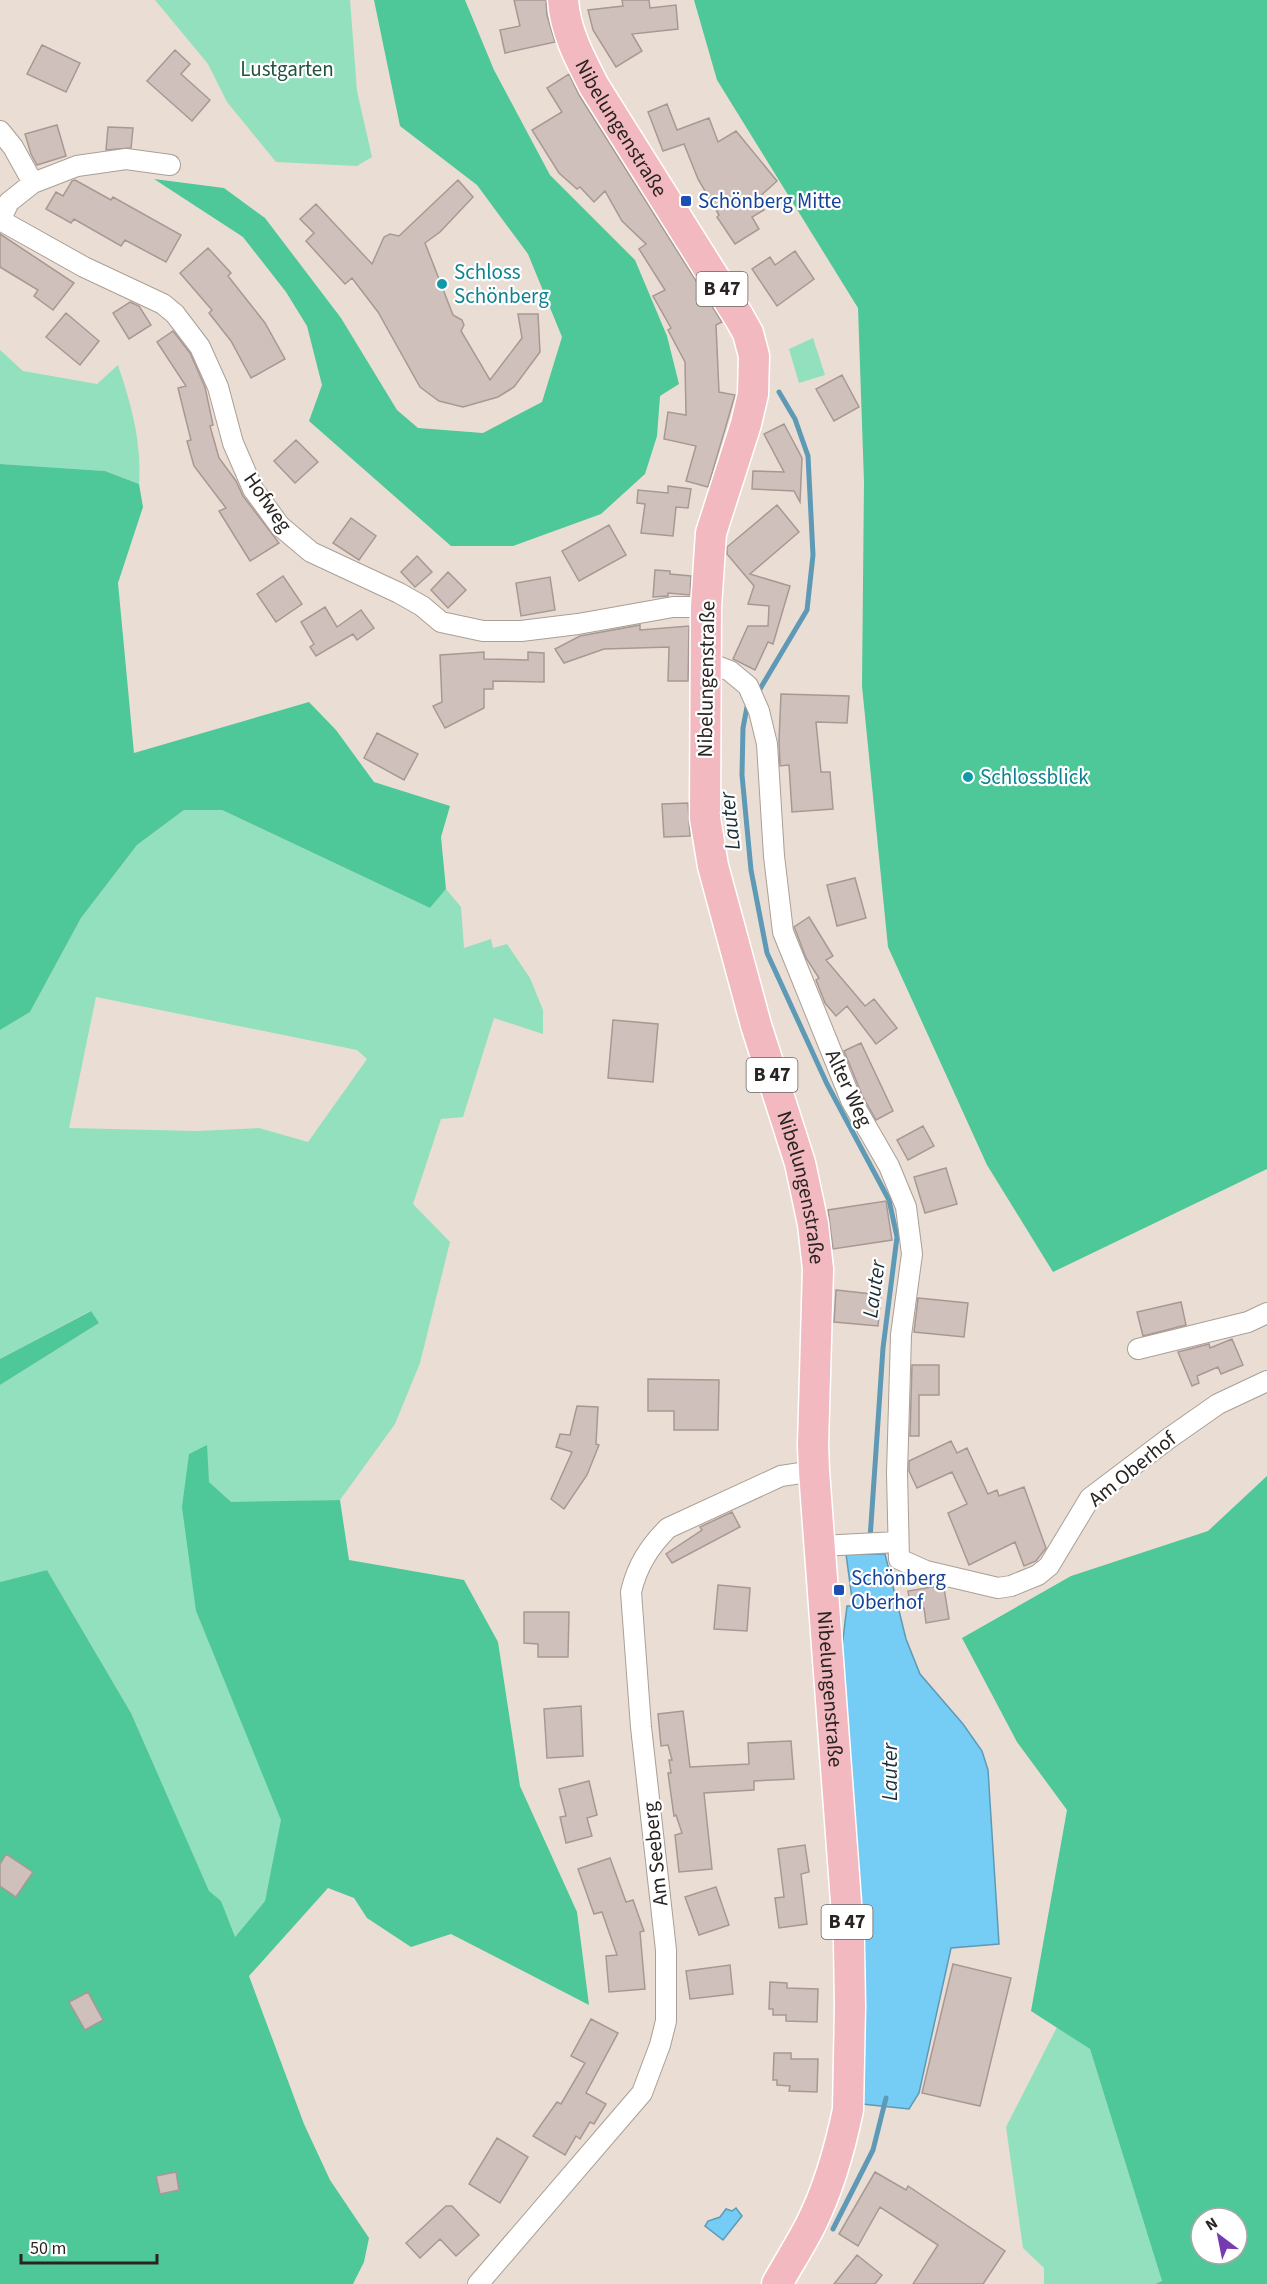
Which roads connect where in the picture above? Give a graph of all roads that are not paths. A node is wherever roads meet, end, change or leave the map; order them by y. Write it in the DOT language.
graph roads {
  1 [pos="563,0"];
  2 [pos="0,131"];
  3 [pos="170,165"];
  4 [pos="33,183"];
  5 [pos="0,220"];
  6 [pos="706,607"];
  7 [pos="706,665"];
  8 [pos="1267,1313"];
  9 [pos="1138,1349"];
  10 [pos="1267,1381"];
  11 [pos="814,1472"];
  12 [pos="894,1542"];
  13 [pos="831,1545"];
  14 [pos="478,2284"];
  15 [pos="777,2284"];
  1 -- 6 [label="main road, Nibelungenstraße / B 47"];
  2 -- 4 [label="street"];
  3 -- 4 [label="street"];
  4 -- 5 [label="street"];
  5 -- 6 [label="street, Hofweg"];
  6 -- 7 [label="main road, Nibelungenstraße / B 47"];
  7 -- 11 [label="main road, Nibelungenstraße / B 47"];
  7 -- 12 [label="street, Alter Weg"];
  8 -- 9 [label="street"];
  10 -- 12 [label="street, Am Oberhof"];
  11 -- 13 [label="main road, Nibelungenstraße / B 47"];
  11 -- 14 [label="street, Am Seeberg"];
  12 -- 13 [label="street"];
  13 -- 15 [label="main road, Nibelungenstraße / B 47"];
}
